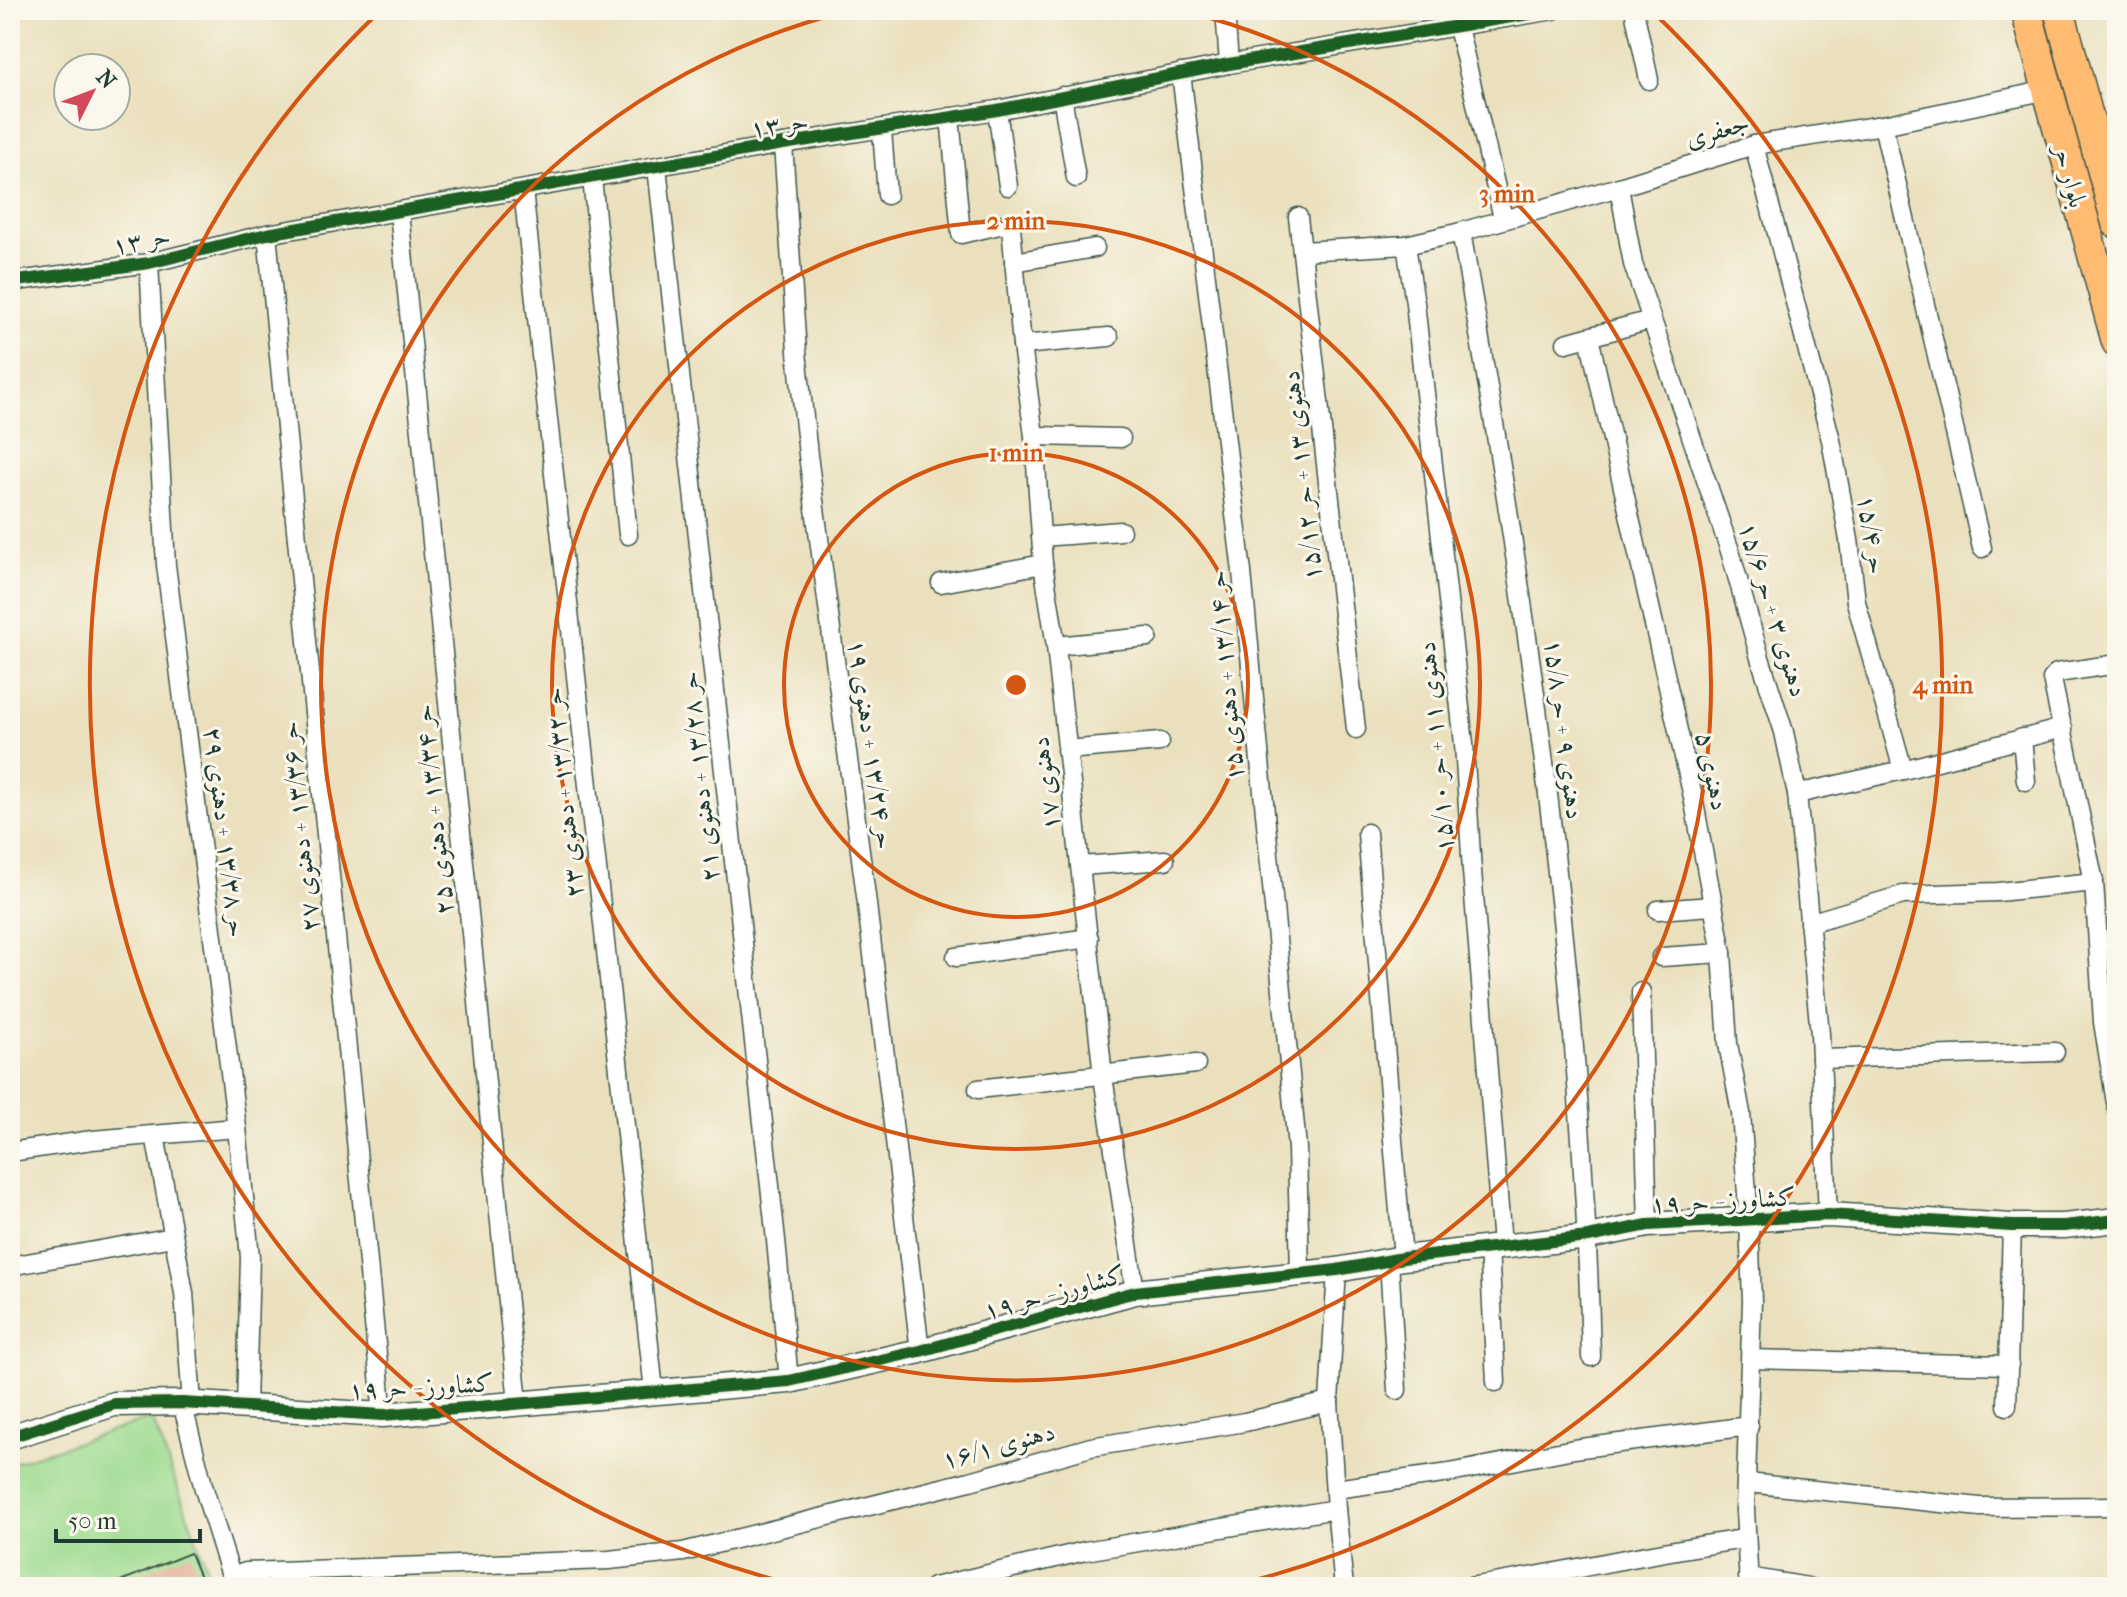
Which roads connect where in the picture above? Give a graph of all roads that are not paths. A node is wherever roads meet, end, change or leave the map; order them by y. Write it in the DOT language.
graph roads {
  1 [pos="1225,10"];
  2 [pos="1554,10"];
  3 [pos="1634,10"];
  4 [pos="2026,10"];
  5 [pos="2059,10"];
  6 [pos="1458,27"];
  7 [pos="1229,64"];
  8 [pos="1181,73"];
  9 [pos="1649,80"];
  10 [pos="2048,90"];
  11 [pos="1062,96"];
  12 [pos="997,110"];
  13 [pos="950,117"];
  14 [pos="1883,125"];
  15 [pos="882,130"];
  16 [pos="783,144"];
  17 [pos="1754,145"];
  18 [pos="657,167"];
  19 [pos="592,178"];
  20 [pos="1076,178"];
  21 [pos="1008,186"];
  22 [pos="1619,187"];
  23 [pos="523,190"];
  24 [pos="887,195"];
  25 [pos="399,212"];
  26 [pos="1298,217"];
  27 [pos="1503,218"];
  28 [pos="2117,223"];
  29 [pos="1461,232"];
  30 [pos="267,234"];
  31 [pos="1406,245"];
  32 [pos="1095,248"];
  33 [pos="1302,251"];
  34 [pos="1014,262"];
  35 [pos="149,263"];
  36 [pos="10,282"];
  37 [pos="1651,320"];
  38 [pos="1109,337"];
  39 [pos="1589,337"];
  40 [pos="2117,342"];
  41 [pos="1566,343"];
  42 [pos="1022,345"];
  43 [pos="1034,436"];
  44 [pos="1121,438"];
  45 [pos="1121,531"];
  46 [pos="628,535"];
  47 [pos="1041,537"];
  48 [pos="1982,548"];
  49 [pos="1043,564"];
  50 [pos="941,583"];
  51 [pos="1148,637"];
  52 [pos="1056,646"];
  53 [pos="2117,664"];
  54 [pos="2063,728"];
  55 [pos="1356,729"];
  56 [pos="2022,738"];
  57 [pos="1160,742"];
  58 [pos="1066,750"];
  59 [pos="1903,770"];
  60 [pos="2026,781"];
  61 [pos="1797,794"];
  62 [pos="1367,833"];
  63 [pos="1165,860"];
  64 [pos="1080,866"];
  65 [pos="2094,882"];
  66 [pos="1712,906"];
  67 [pos="1658,910"];
  68 [pos="1809,923"];
  69 [pos="1089,938"];
  70 [pos="1722,953"];
  71 [pos="956,957"];
  72 [pos="1661,957"];
  73 [pos="1641,992"];
  74 [pos="2055,1052"];
  75 [pos="1821,1059"];
  76 [pos="1196,1064"];
  77 [pos="1103,1076"];
  78 [pos="978,1089"];
  79 [pos="2117,1109"];
  80 [pos="237,1128"];
  81 [pos="155,1135"];
  82 [pos="10,1152"];
  83 [pos="1828,1215"];
  84 [pos="2117,1220"];
  85 [pos="1749,1221"];
  86 [pos="1648,1225"];
  87 [pos="2012,1226"];
  88 [pos="173,1237"];
  89 [pos="1588,1237"];
  90 [pos="1496,1246"];
  91 [pos="1396,1260"];
  92 [pos="10,1266"];
  93 [pos="1337,1270"];
  94 [pos="1300,1275"];
  95 [pos="1135,1292"];
  96 [pos="920,1351"];
  97 [pos="1591,1357"];
  98 [pos="1751,1359"];
  99 [pos="2009,1365"];
  100 [pos="789,1381"];
  101 [pos="1496,1382"];
  102 [pos="1397,1390"];
  103 [pos="654,1391"];
  104 [pos="1329,1402"];
  105 [pos="187,1403"];
  106 [pos="518,1403"];
  107 [pos="2007,1406"];
  108 [pos="246,1407"];
  109 [pos="383,1415"];
  110 [pos="1749,1426"];
  111 [pos="10,1437"];
  112 [pos="1747,1483"];
  113 [pos="1335,1489"];
  114 [pos="2117,1506"];
  115 [pos="1336,1509"];
  116 [pos="1746,1539"];
  117 [pos="233,1582"];
  118 [pos="1748,1582"];
  119 [pos="934,1587"];
  120 [pos="1344,1587"];
  121 [pos="1470,1587"];
  122 [pos="1808,1587"];
  1 -- 7 [label="street"];
  2 -- 6 [label="street, حر ۱۳"];
  3 -- 9 [label="street"];
  4 -- 10 [label="main road, بلوار حر"];
  5 -- 28 [label="main road, بلوار حر"];
  6 -- 7 [label="street, حر ۱۳"];
  6 -- 27 [label="street"];
  7 -- 8 [label="street, حر ۱۳"];
  8 -- 11 [label="street, حر ۱۳"];
  8 -- 94 [label="street, حر ۱۳/۱۴ + دهنوی ۱۵"];
  10 -- 14 [label="street, جعفری"];
  10 -- 40 [label="main road, بلوار حر"];
  11 -- 12 [label="street, حر ۱۳"];
  11 -- 20 [label="street"];
  12 -- 13 [label="street, حر ۱۳"];
  12 -- 21 [label="street"];
  13 -- 15 [label="street, حر ۱۳"];
  13 -- 34 [label="street, دهنوی ۱۷"];
  14 -- 17 [label="street, جعفری"];
  14 -- 48 [label="street"];
  15 -- 16 [label="street, حر ۱۳"];
  15 -- 24 [label="street"];
  16 -- 18 [label="street, حر ۱۳"];
  16 -- 96 [label="street, حر ۱۳/۲۴ + دهنوی ۱۹"];
  17 -- 22 [label="street, جعفری"];
  17 -- 59 [label="street, حر ۱۵/۴"];
  18 -- 19 [label="street, حر ۱۳"];
  18 -- 100 [label="street, حر ۱۳/۲۸ + دهنوی ۲۱"];
  19 -- 23 [label="street, حر ۱۳"];
  19 -- 46 [label="street"];
  22 -- 27 [label="street, جعفری"];
  22 -- 37 [label="street, دهنوی ۳ + حر ۱۵/۶"];
  23 -- 25 [label="street, حر ۱۳"];
  23 -- 103 [label="street, حر ۱۳/۳۲ + دهنوی ۲۳"];
  25 -- 30 [label="street, حر ۱۳"];
  25 -- 106 [label="street, حر ۱۳/۳۴ + دهنوی ۲۵"];
  26 -- 33 [label="street, دهنوی ۱۳ + حر ۱۵/۱۲"];
  27 -- 29 [label="street, جعفری"];
  29 -- 31 [label="street, جعفری"];
  29 -- 89 [label="street, دهنوی ۹ + حر ۱۵/۸"];
  30 -- 35 [label="street, حر ۱۳"];
  30 -- 109 [label="street, حر ۱۳/۳۶ + دهنوی ۲۷"];
  31 -- 33 [label="street, جعفری"];
  31 -- 90 [label="street, دهنوی ۱۱ + حر ۱۵/۱۰"];
  32 -- 34 [label="street"];
  33 -- 55 [label="street, دهنوی ۱۳ + حر ۱۵/۱۲"];
  34 -- 42 [label="street, دهنوی ۱۷"];
  35 -- 36 [label="street, حر ۱۳"];
  35 -- 80 [label="street, حر ۱۳/۳۸ + دهنوی ۲۹"];
  37 -- 39 [label="street"];
  37 -- 61 [label="street, دهنوی ۳ + حر ۱۵/۶"];
  38 -- 42 [label="street"];
  39 -- 41 [label="street"];
  39 -- 66 [label="street, دهنوی ۵"];
  42 -- 43 [label="street, دهنوی ۱۷"];
  43 -- 44 [label="street"];
  43 -- 47 [label="street, دهنوی ۱۷"];
  45 -- 47 [label="street"];
  47 -- 49 [label="street, دهنوی ۱۷"];
  49 -- 50 [label="street"];
  49 -- 52 [label="street, دهنوی ۱۷"];
  51 -- 52 [label="street"];
  52 -- 58 [label="street, دهنوی ۱۷"];
  53 -- 54 [label="street"];
  54 -- 56 [label="street"];
  54 -- 65 [label="street"];
  56 -- 59 [label="street"];
  56 -- 60 [label="street"];
  57 -- 58 [label="street"];
  58 -- 64 [label="street, دهنوی ۱۷"];
  59 -- 61 [label="street"];
  61 -- 68 [label="street, دهنوی ۳ + حر ۱۵/۶"];
  62 -- 91 [label="street"];
  63 -- 64 [label="street"];
  64 -- 69 [label="street, دهنوی ۱۷"];
  65 -- 68 [label="street"];
  65 -- 79 [label="street"];
  66 -- 67 [label="street"];
  66 -- 70 [label="street, دهنوی ۵"];
  68 -- 75 [label="street, دهنوی ۳ + حر ۱۵/۶"];
  69 -- 71 [label="street"];
  69 -- 77 [label="street, دهنوی ۱۷"];
  70 -- 72 [label="street"];
  70 -- 85 [label="street, دهنوی ۵"];
  73 -- 86 [label="street"];
  74 -- 75 [label="street"];
  75 -- 83 [label="street, دهنوی ۳ + حر ۱۵/۶"];
  76 -- 77 [label="street"];
  77 -- 78 [label="street"];
  77 -- 95 [label="street, دهنوی ۱۷"];
  80 -- 81 [label="street"];
  80 -- 108 [label="street, حر ۱۳/۳۸ + دهنوی ۲۹"];
  81 -- 82 [label="street"];
  81 -- 88 [label="street"];
  83 -- 85 [label="street, کشاورز - حر ۱۹"];
  83 -- 87 [label="street, کشاورز - حر ۱۹"];
  84 -- 87 [label="street, کشاورز - حر ۱۹"];
  85 -- 86 [label="street, کشاورز - حر ۱۹"];
  85 -- 98 [label="street, دهنوی ۵"];
  86 -- 89 [label="street, کشاورز - حر ۱۹"];
  87 -- 99 [label="street"];
  88 -- 92 [label="street"];
  88 -- 105 [label="street"];
  89 -- 90 [label="street, کشاورز - حر ۱۹"];
  89 -- 97 [label="street, دهنوی ۹ + حر ۱۵/۸"];
  90 -- 91 [label="street, کشاورز - حر ۱۹"];
  90 -- 101 [label="street, دهنوی ۱۱ + حر ۱۵/۱۰"];
  91 -- 93 [label="street, کشاورز - حر ۱۹"];
  91 -- 102 [label="street"];
  93 -- 94 [label="street, کشاورز - حر ۱۹"];
  93 -- 104 [label="street"];
  94 -- 95 [label="street, کشاورز - حر ۱۹"];
  95 -- 96 [label="street, کشاورز - حر ۱۹"];
  96 -- 100 [label="street, کشاورز - حر ۱۹"];
  98 -- 99 [label="street"];
  98 -- 110 [label="street, دهنوی ۵"];
  99 -- 107 [label="street"];
  100 -- 103 [label="street, کشاورز - حر ۱۹"];
  103 -- 106 [label="street, کشاورز - حر ۱۹"];
  104 -- 113 [label="street"];
  104 -- 117 [label="street, دهنوی ۱۶/۱"];
  105 -- 108 [label="street, کشاورز - حر ۱۹"];
  105 -- 111 [label="street, کشاورز - حر ۱۹"];
  105 -- 117 [label="street"];
  106 -- 109 [label="street, کشاورز - حر ۱۹"];
  108 -- 109 [label="street, کشاورز - حر ۱۹"];
  110 -- 112 [label="street, دهنوی ۵"];
  110 -- 113 [label="street"];
  112 -- 114 [label="street"];
  112 -- 116 [label="street, دهنوی ۵"];
  113 -- 115 [label="street"];
  115 -- 119 [label="street"];
  115 -- 120 [label="street"];
  116 -- 118 [label="street, دهنوی ۵"];
  116 -- 121 [label="street"];
  118 -- 122 [label="street"];
}
